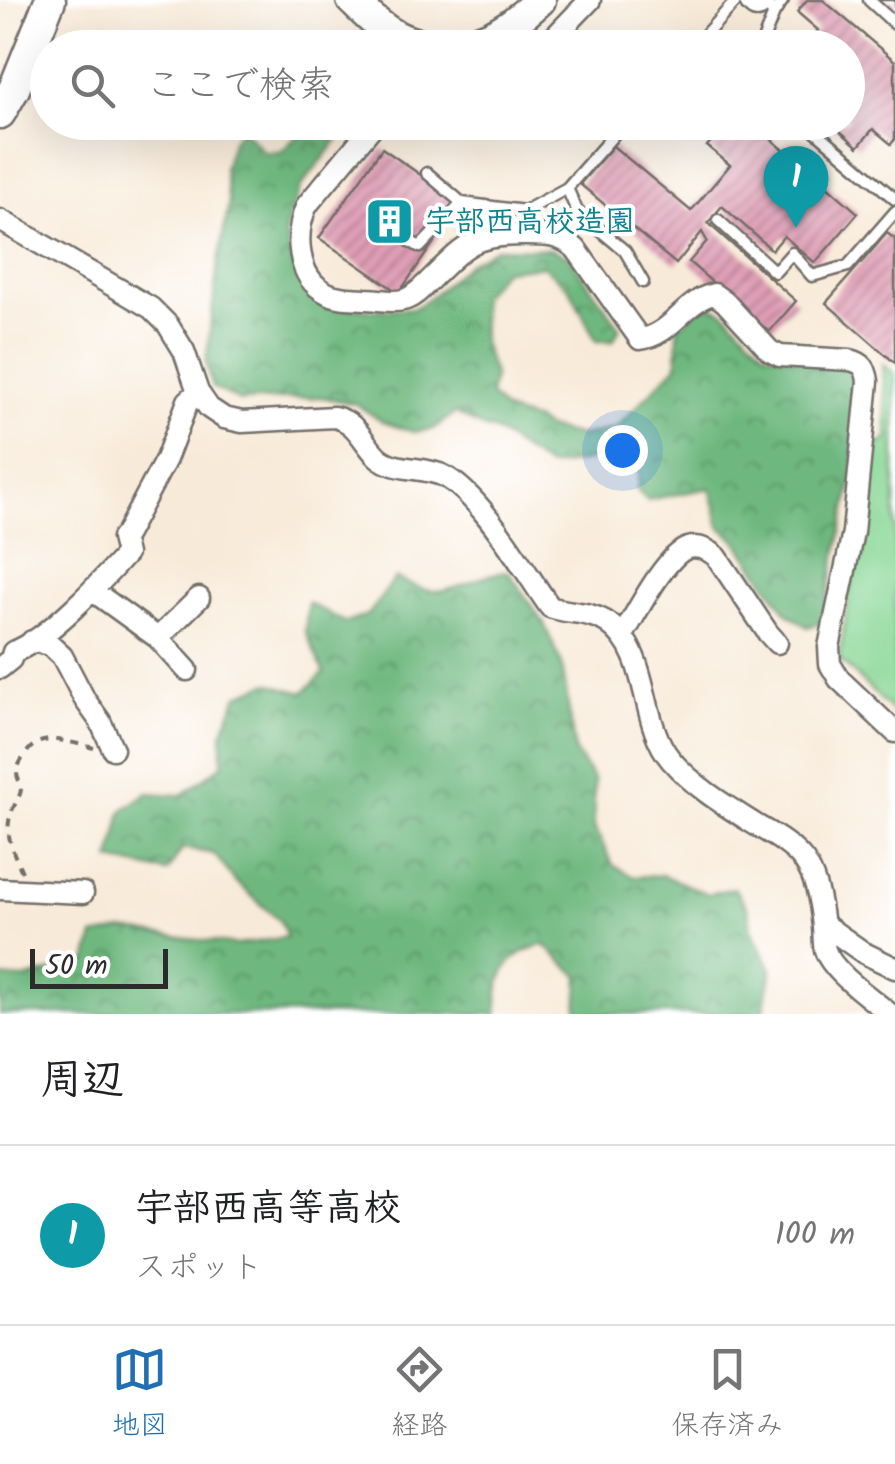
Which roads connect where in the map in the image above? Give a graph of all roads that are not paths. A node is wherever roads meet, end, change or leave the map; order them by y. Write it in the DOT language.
graph roads {
  1 [pos="50,0"];
  2 [pos="352,0"];
  3 [pos="540,0"];
  4 [pos="590,0"];
  5 [pos="869,0"];
  6 [pos="761,2"];
  7 [pos="895,24"];
  8 [pos="38,30"];
  9 [pos="387,30"];
  10 [pos="502,30"];
  11 [pos="561,30"];
  12 [pos="720,30"];
  13 [pos="760,30"];
  14 [pos="30,50"];
  15 [pos="0,113"];
  16 [pos="361,140"];
  17 [pos="609,140"];
  18 [pos="826,140"];
  19 [pos="428,173"];
  20 [pos="566,188"];
  21 [pos="895,199"];
  22 [pos="462,204"];
  23 [pos="895,212"];
  24 [pos="0,220"];
  25 [pos="718,220"];
  26 [pos="382,225"];
  27 [pos="643,282"];
  28 [pos="198,392"];
  29 [pos="93,590"];
  30 [pos="199,598"];
  31 [pos="620,634"];
  32 [pos="158,638"];
  33 [pos="32,640"];
  34 [pos="777,643"];
  35 [pos="4,655"];
  36 [pos="187,670"];
  37 [pos="895,732"];
  38 [pos="113,749"];
  39 [pos="0,889"];
  40 [pos="84,893"];
  41 [pos="823,924"];
  42 [pos="895,968"];
  43 [pos="890,1014"];
  1 -- 8 [label="street"];
  2 -- 9 [label="street"];
  3 -- 10 [label="street"];
  4 -- 11 [label="street"];
  5 -- 7 [label="lane"];
  6 -- 12 [label="lane"];
  6 -- 13 [label="lane"];
  14 -- 15 [label="street"];
  16 -- 37 [label="street"];
  17 -- 20 [label="lane"];
  18 -- 21 [label="lane"];
  19 -- 22 [label="lane"];
  20 -- 22 [label="lane"];
  20 -- 27 [label="lane"];
  22 -- 26 [label="lane"];
  23 -- 25 [label="lane"];
  24 -- 28 [label="street"];
  28 -- 29 [label="street"];
  28 -- 31 [label="street"];
  29 -- 32 [label="street"];
  29 -- 33 [label="street"];
  30 -- 32 [label="street"];
  31 -- 34 [label="street"];
  31 -- 41 [label="street"];
  32 -- 36 [label="street"];
  33 -- 35 [label="street"];
  33 -- 38 [label="street"];
  39 -- 40 [label="street"];
  41 -- 42 [label="street"];
  41 -- 43 [label="street"];
}
